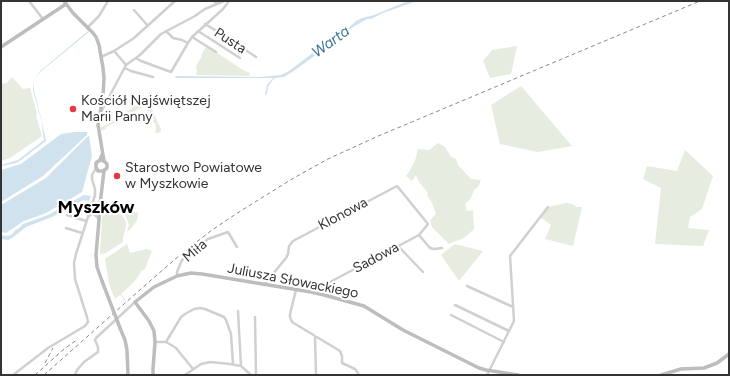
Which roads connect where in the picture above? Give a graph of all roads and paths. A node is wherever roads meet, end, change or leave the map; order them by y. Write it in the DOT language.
graph roads {
  1 [pos="29,1"];
  2 [pos="108,1"];
  3 [pos="176,1"];
  4 [pos="214,1"];
  5 [pos="224,1"];
  6 [pos="228,1"];
  7 [pos="65,2"];
  8 [pos="217,4"];
  9 [pos="134,10"];
  10 [pos="41,20"];
  11 [pos="205,24"];
  12 [pos="148,26"];
  13 [pos="88,28"];
  14 [pos="166,31"];
  15 [pos="198,31"];
  16 [pos="192,37"];
  17 [pos="188,43"];
  18 [pos="1,46"];
  19 [pos="114,51"];
  20 [pos="216,52"];
  21 [pos="101,57"];
  22 [pos="256,57"];
  23 [pos="136,58"];
  24 [pos="240,58"];
  25 [pos="125,66"];
  26 [pos="153,77"];
  27 [pos="100,114"];
  28 [pos="102,161"];
  29 [pos="100,170"];
  30 [pos="548,207"];
  31 [pos="67,215"];
  32 [pos="88,217"];
  33 [pos="99,219"];
  34 [pos="86,221"];
  35 [pos="428,224"];
  36 [pos="66,228"];
  37 [pos="82,233"];
  38 [pos="419,235"];
  39 [pos="398,246"];
  40 [pos="237,247"];
  41 [pos="442,248"];
  42 [pos="423,272"];
  43 [pos="177,276"];
  44 [pos="265,284"];
  45 [pos="467,286"];
  46 [pos="296,290"];
  47 [pos="311,292"];
  48 [pos="135,302"];
  49 [pos="455,305"];
  50 [pos="513,307"];
  51 [pos="238,311"];
  52 [pos="450,315"];
  53 [pos="255,317"];
  54 [pos="509,331"];
  55 [pos="315,336"];
  56 [pos="155,342"];
  57 [pos="166,342"];
  58 [pos="504,342"];
  59 [pos="729,354"];
  60 [pos="233,364"];
  61 [pos="241,366"];
  62 [pos="193,369"];
  63 [pos="489,371"];
  64 [pos="128,374"];
  65 [pos="13,375"];
  66 [pos="75,375"];
  67 [pos="153,375"];
  68 [pos="185,375"];
  69 [pos="251,375"];
  70 [pos="256,375"];
  71 [pos="316,375"];
  72 [pos="358,375"];
  73 [pos="487,375"];
  74 [pos="518,375"];
  75 [pos="661,375"];
  1 -- 10 [label="street"];
  2 -- 13 [label="street"];
  3 -- 12 [label="street"];
  4 -- 8 [label="street"];
  5 -- 8 [label="street"];
  6 -- 11 [label="street"];
  7 -- 10 [label="street"];
  7 -- 13 [label="street"];
  8 -- 14 [label="street"];
  9 -- 12 [label="street"];
  10 -- 18 [label="street"];
  11 -- 15 [label="street"];
  11 -- 22 [label="street, Pusta"];
  12 -- 19 [label="street"];
  13 -- 21 [label="street"];
  14 -- 17 [label="street"];
  14 -- 23 [label="street"];
  15 -- 16 [label="street"];
  15 -- 24 [label="street"];
  16 -- 17 [label="street"];
  16 -- 20 [label="street"];
  17 -- 23 [label="street"];
  19 -- 21 [label="street"];
  19 -- 25 [label="street"];
  21 -- 27 [label="street"];
  23 -- 25 [label="street"];
  25 -- 26 [label="street"];
  25 -- 27 [label="street"];
  27 -- 28 [label="street"];
  28 -- 29 [label="street"];
  28 -- 29 [label="street"];
  29 -- 32 [label="street"];
  29 -- 33 [label="street"];
  30 -- 50 [label="street"];
  31 -- 34 [label="street"];
  32 -- 33 [label="street"];
  32 -- 34 [label="street"];
  33 -- 64 [label="street, bridge"];
  34 -- 37 [label="street"];
  35 -- 38 [label="street, Sadowa"];
  35 -- 44 [label="street, Klonowa"];
  36 -- 37 [label="street"];
  37 -- 65 [label="street"];
  38 -- 39 [label="street, Sadowa"];
  38 -- 41 [label="street"];
  39 -- 42 [label="street"];
  39 -- 47 [label="street, Sadowa"];
  40 -- 43 [label="street, Miła"];
  43 -- 44 [label="street, Juliusza Słowackiego"];
  43 -- 48 [label="street, Juliusza Słowackiego"];
  44 -- 46 [label="street, Juliusza Słowackiego"];
  45 -- 50 [label="street"];
  46 -- 47 [label="street, Juliusza Słowackiego"];
  46 -- 55 [label="street"];
  47 -- 63 [label="street, Juliusza Słowackiego"];
  48 -- 56 [label="street"];
  48 -- 66 [label="street, Juliusza Słowackiego"];
  49 -- 54 [label="street"];
  50 -- 54 [label="street"];
  51 -- 61 [label="street"];
  52 -- 58 [label="street"];
  53 -- 70 [label="street"];
  54 -- 58 [label="street"];
  55 -- 71 [label="street"];
  55 -- 72 [label="street"];
  56 -- 57 [label="street"];
  56 -- 67 [label="street"];
  57 -- 60 [label="street"];
  57 -- 62 [label="street"];
  58 -- 63 [label="street"];
  59 -- 75 [label="street"];
  60 -- 61 [label="street"];
  60 -- 62 [label="street"];
  61 -- 69 [label="street"];
  62 -- 68 [label="street"];
  63 -- 73 [label="street"];
  63 -- 74 [label="street, Juliusza Słowackiego"];
}
